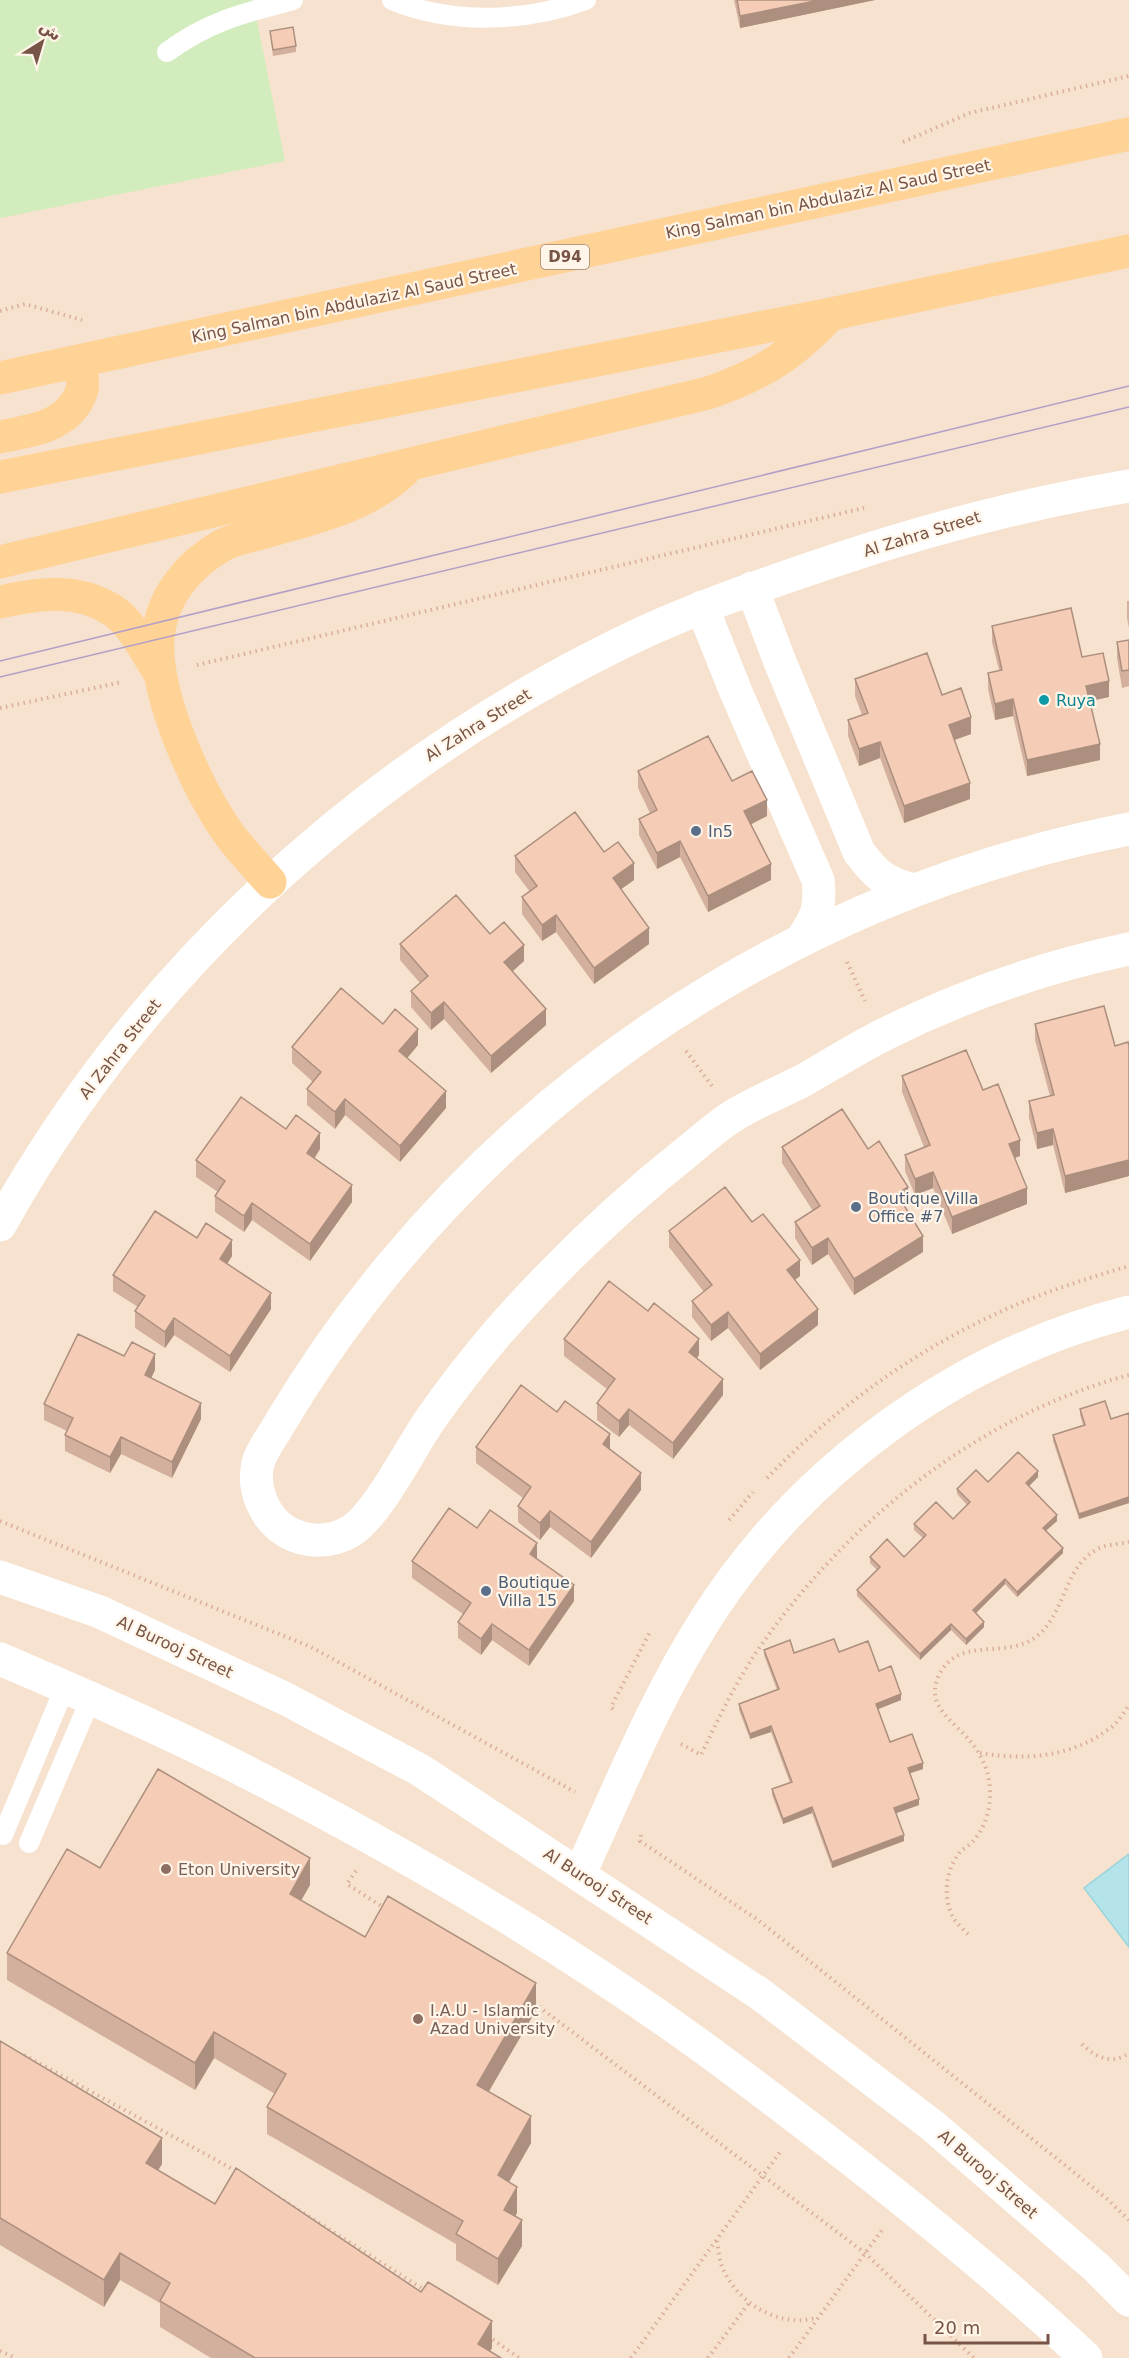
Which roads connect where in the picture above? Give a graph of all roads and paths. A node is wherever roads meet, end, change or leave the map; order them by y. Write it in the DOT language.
graph roads {
  1 [pos="293,0"];
  2 [pos="392,0"];
  3 [pos="586,0"];
  4 [pos="167,51"];
  5 [pos="1129,134"];
  6 [pos="1129,251"];
  7 [pos="831,314"];
  8 [pos="81,362"];
  9 [pos="0,378"];
  10 [pos="0,437"];
  11 [pos="413,463"];
  12 [pos="0,477"];
  13 [pos="1129,486"];
  14 [pos="874,506"];
  15 [pos="0,562"];
  16 [pos="752,588"];
  17 [pos="0,602"];
  18 [pos="702,607"];
  19 [pos="160,674"];
  20 [pos="0,708"];
  21 [pos="1129,829"];
  22 [pos="270,882"];
  23 [pos="914,890"];
  24 [pos="816,932"];
  25 [pos="1129,949"];
  26 [pos="663,1021"];
  27 [pos="882,1036"];
  28 [pos="734,1116"];
  29 [pos="0,1224"];
  30 [pos="1129,1312"];
  31 [pos="1129,1542"];
  32 [pos="0,1577"];
  33 [pos="0,1659"];
  34 [pos="78,1693"];
  35 [pos="1129,1705"];
  36 [pos="979,1753"];
  37 [pos="3,1835"];
  38 [pos="375,1840"];
  39 [pos="29,1843"];
  40 [pos="580,1874"];
  41 [pos="387,1909"];
  42 [pos="968,1934"];
  43 [pos="525,1997"];
  44 [pos="1083,2044"];
  45 [pos="1129,2053"];
  46 [pos="21,2054"];
  47 [pos="802,2122"];
  48 [pos="240,2173"];
  49 [pos="763,2175"];
  50 [pos="271,2192"];
  51 [pos="904,2200"];
  52 [pos="717,2240"];
  53 [pos="865,2253"];
  54 [pos="432,2296"];
  55 [pos="1129,2300"];
  56 [pos="749,2303"];
  57 [pos="818,2318"];
  58 [pos="480,2330"];
  59 [pos="0,2351"];
  60 [pos="15,2358"];
  61 [pos="519,2358"];
  62 [pos="631,2358"];
  63 [pos="708,2358"];
  64 [pos="789,2358"];
  65 [pos="974,2358"];
  66 [pos="1086,2358"];
  1 -- 4 [label="lane"];
  2 -- 3 [label="lane"];
  5 -- 8 [label="main road, King Salman bin Abdulaziz Al Saud Street / D94"];
  6 -- 7 [label="main road"];
  7 -- 11 [label="main road"];
  7 -- 12 [label="main road"];
  8 -- 9 [label="main road, King Salman bin Abdulaziz Al Saud Street / D94"];
  8 -- 10 [label="main road"];
  11 -- 15 [label="main road"];
  11 -- 19 [label="main road"];
  13 -- 16 [label="street, Al Zahra Street"];
  14 -- 19 [label="path"];
  16 -- 18 [label="street, Al Zahra Street"];
  16 -- 23 [label="street"];
  17 -- 19 [label="main road"];
  18 -- 22 [label="street, Al Zahra Street"];
  18 -- 24 [label="street"];
  19 -- 20 [label="path"];
  19 -- 22 [label="main road"];
  21 -- 23 [label="street"];
  22 -- 29 [label="street, Al Zahra Street"];
  23 -- 24 [label="street"];
  24 -- 26 [label="street"];
  24 -- 27 [label="path"];
  25 -- 27 [label="street"];
  26 -- 28 [label="path"];
  26 -- 28 [label="street"];
  27 -- 28 [label="street"];
  30 -- 40 [label="street"];
  31 -- 36 [label="path"];
  32 -- 40 [label="street, Al Burooj Street"];
  33 -- 34 [label="street"];
  34 -- 37 [label="lane"];
  34 -- 38 [label="street"];
  34 -- 39 [label="lane"];
  35 -- 36 [label="path"];
  36 -- 42 [label="path"];
  38 -- 41 [label="path"];
  38 -- 47 [label="street"];
  40 -- 55 [label="street, Al Burooj Street"];
  43 -- 49 [label="path"];
  44 -- 45 [label="path"];
  46 -- 48 [label="path"];
  47 -- 49 [label="path"];
  47 -- 51 [label="street"];
  49 -- 52 [label="path"];
  49 -- 53 [label="path"];
  50 -- 54 [label="path"];
  51 -- 53 [label="path"];
  51 -- 66 [label="street"];
  52 -- 56 [label="path"];
  52 -- 62 [label="path"];
  53 -- 57 [label="path"];
  53 -- 65 [label="path"];
  56 -- 57 [label="path"];
  56 -- 63 [label="path"];
  57 -- 64 [label="path"];
  58 -- 61 [label="path"];
  59 -- 60 [label="path"];
}
